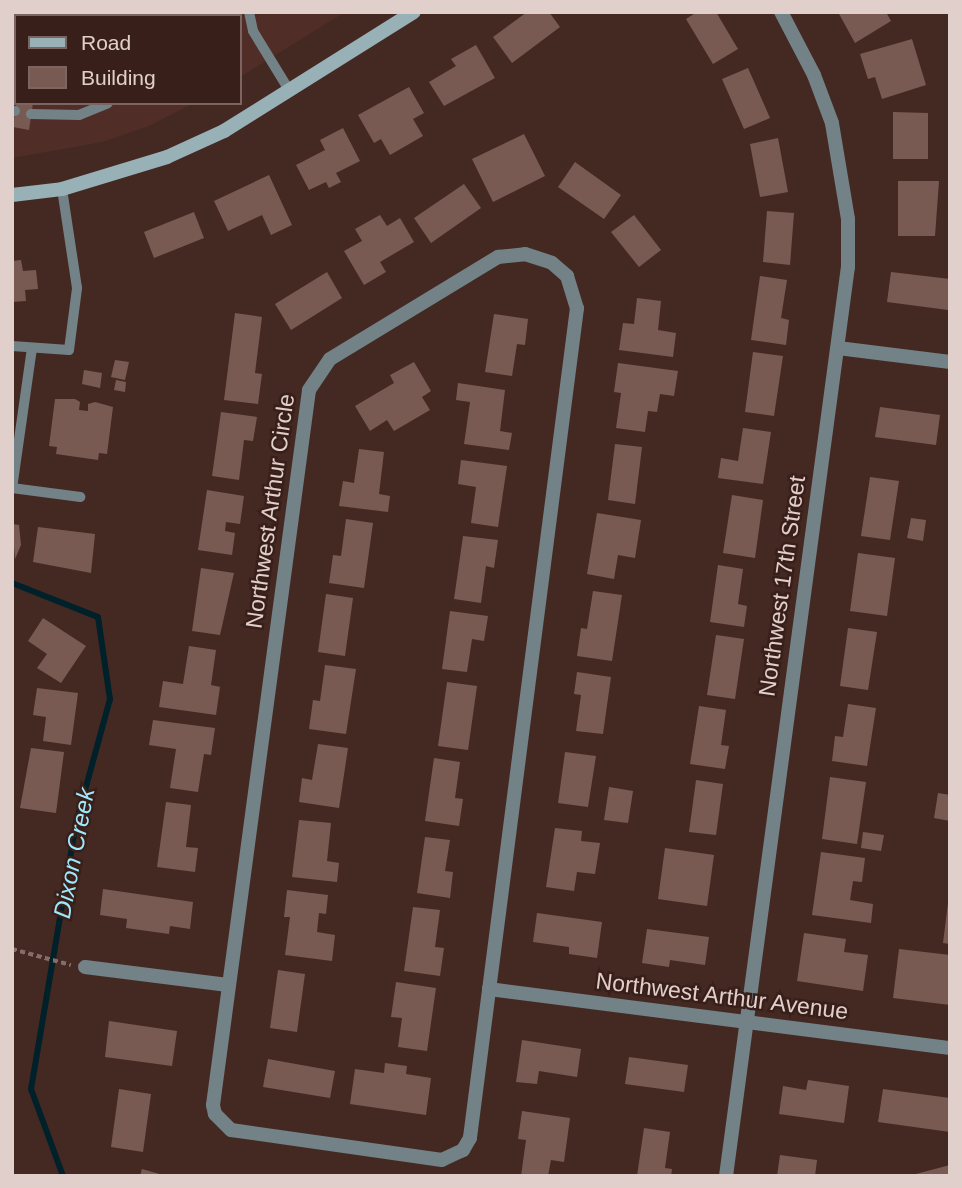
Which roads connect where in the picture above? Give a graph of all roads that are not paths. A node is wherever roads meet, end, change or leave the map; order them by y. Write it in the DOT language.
graph roads {
  1 [pos="248,12"];
  2 [pos="414,12"];
  3 [pos="781,12"];
  4 [pos="289,90"];
  5 [pos="103,105"];
  6 [pos="31,114"];
  7 [pos="62,189"];
  8 [pos="12,195"];
  9 [pos="12,346"];
  10 [pos="32,348"];
  11 [pos="838,348"];
  12 [pos="950,362"];
  13 [pos="80,497"];
  14 [pos="85,967"];
  15 [pos="228,985"];
  16 [pos="489,989"];
  17 [pos="746,1021"];
  18 [pos="950,1048"];
  19 [pos="726,1176"];
  1 -- 4 [label="lane"];
  2 -- 4 [label="main road"];
  3 -- 11 [label="street, Northwest 17th Street"];
  4 -- 7 [label="main road"];
  5 -- 6 [label="lane"];
  7 -- 8 [label="main road"];
  7 -- 10 [label="lane"];
  9 -- 10 [label="lane"];
  10 -- 13 [label="lane"];
  11 -- 12 [label="street"];
  11 -- 17 [label="street, Northwest 17th Street"];
  14 -- 15 [label="street"];
  15 -- 16 [label="street, Northwest Arthur Circle"];
  15 -- 16 [label="street, Northwest Arthur Circle"];
  16 -- 17 [label="street, Northwest Arthur Avenue"];
  17 -- 18 [label="street, Northwest Arthur Avenue"];
  17 -- 19 [label="street, Northwest 17th Street"];
}
